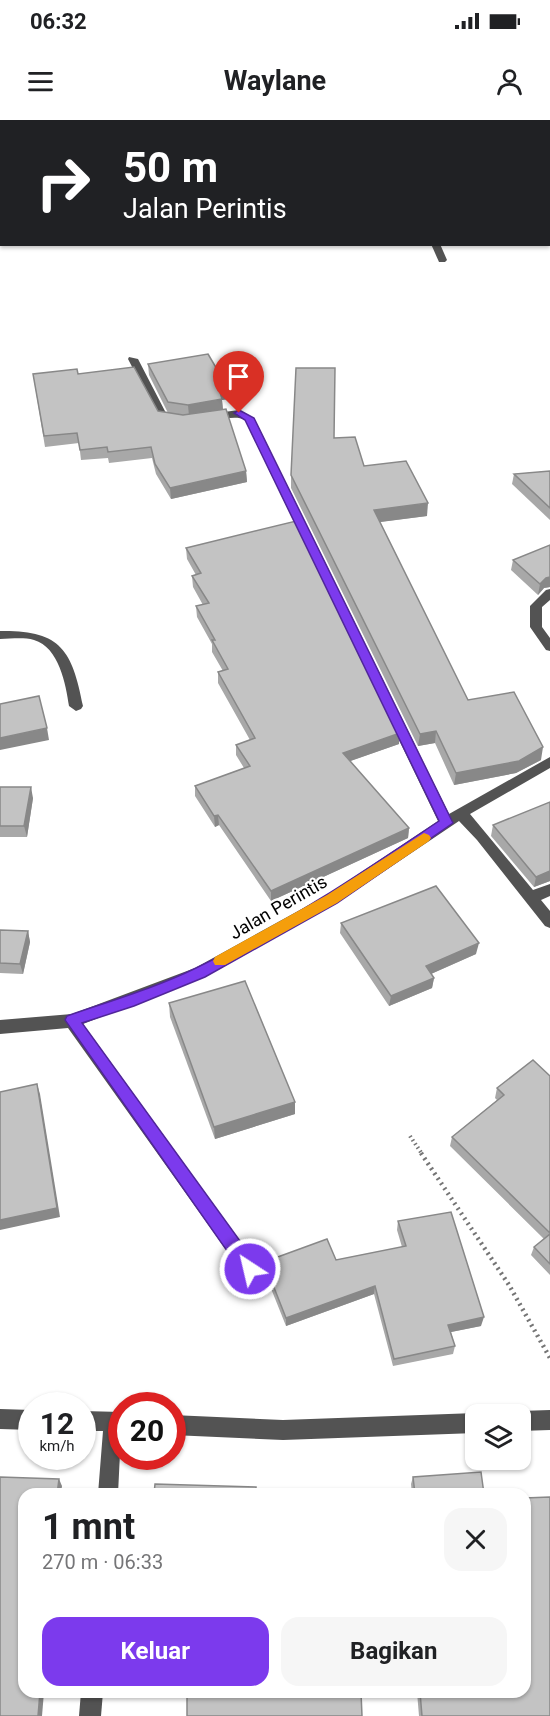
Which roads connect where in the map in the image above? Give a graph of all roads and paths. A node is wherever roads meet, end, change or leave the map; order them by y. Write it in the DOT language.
graph roads {
  1 [pos="436,246"];
  2 [pos="442,260"];
  3 [pos="133,359"];
  4 [pos="550,593"];
  5 [pos="0,636"];
  6 [pos="550,647"];
  7 [pos="76,706"];
  8 [pos="550,762"];
  9 [pos="460,813"];
  10 [pos="446,823"];
  11 [pos="550,890"];
  12 [pos="530,898"];
  13 [pos="550,922"];
  14 [pos="72,1020"];
  15 [pos="0,1027"];
  16 [pos="411,1136"];
  17 [pos="250,1269"];
  18 [pos="550,1358"];
  19 [pos="0,1419"];
  20 [pos="18,1420"];
  21 [pos="550,1420"];
  22 [pos="531,1421"];
  23 [pos="465,1423"];
  24 [pos="186,1426"];
  25 [pos="111,1470"];
  26 [pos="109,1488"];
  27 [pos="92,1698"];
  28 [pos="90,1716"];
  1 -- 2 [label="street"];
  3 -- 10 [label="street"];
  4 -- 6 [label="street"];
  5 -- 7 [label="street"];
  8 -- 9 [label="street, Jalan Perintis"];
  9 -- 10 [label="street, Jalan Perintis"];
  9 -- 12 [label="street"];
  10 -- 14 [label="street, Jalan Perintis"];
  11 -- 12 [label="street"];
  12 -- 13 [label="street"];
  14 -- 15 [label="street, Jalan Perintis"];
  14 -- 17 [label="street"];
  16 -- 18 [label="path"];
  19 -- 20 [label="street"];
  21 -- 22 [label="street"];
  23 -- 24 [label="street"];
  25 -- 26 [label="street"];
  27 -- 28 [label="street"];
}
